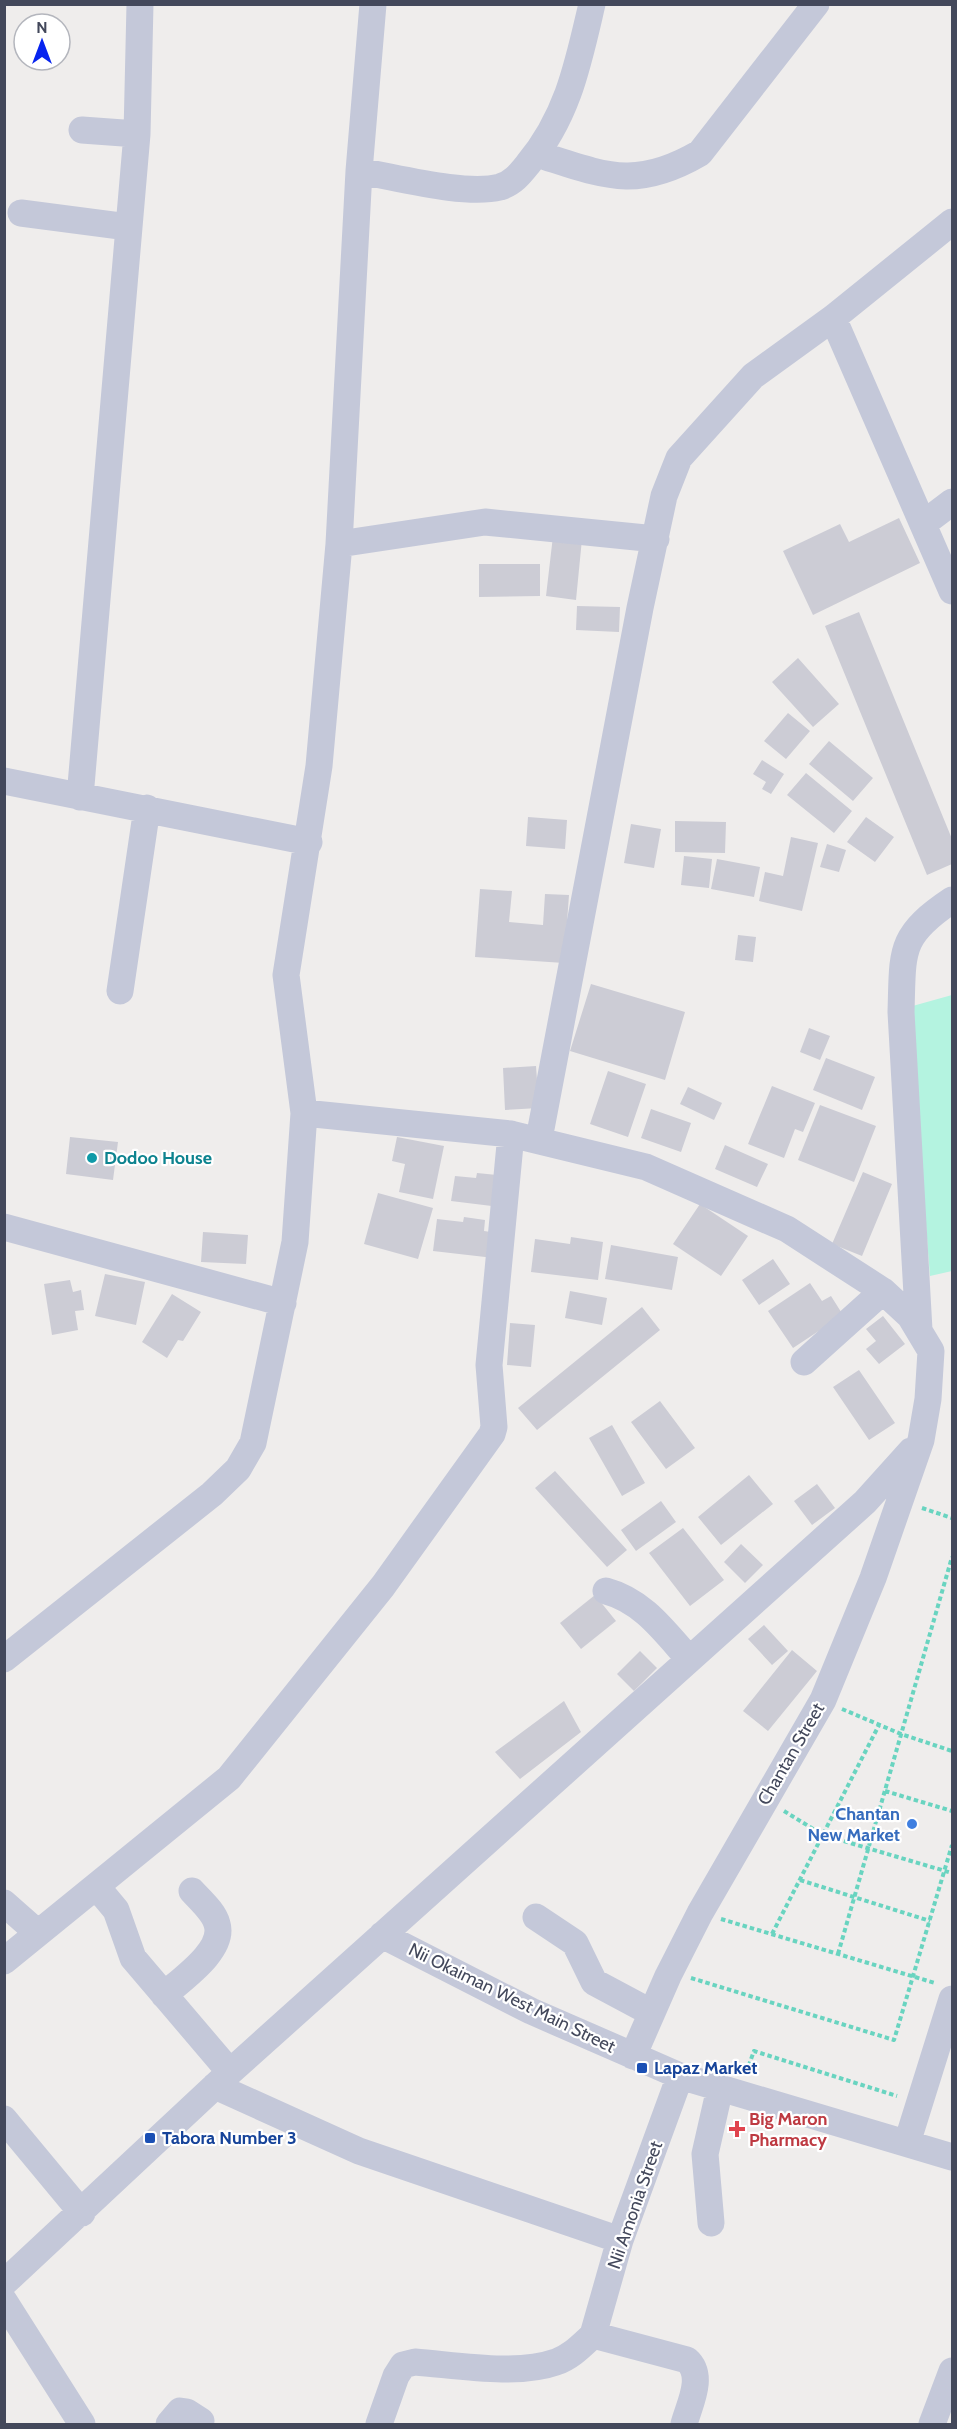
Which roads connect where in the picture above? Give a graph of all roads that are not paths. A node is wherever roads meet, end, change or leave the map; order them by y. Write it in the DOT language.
graph roads {
  1 [pos="140,4"];
  2 [pos="373,4"];
  3 [pos="592,4"];
  4 [pos="816,4"];
  5 [pos="82,130"];
  6 [pos="137,134"];
  7 [pos="537,154"];
  8 [pos="359,171"];
  9 [pos="21,213"];
  10 [pos="952,222"];
  11 [pos="128,227"];
  12 [pos="833,318"];
  13 [pos="952,502"];
  14 [pos="923,524"];
  15 [pos="656,539"];
  16 [pos="339,543"];
  17 [pos="952,591"];
  18 [pos="4,782"];
  19 [pos="80,796"];
  20 [pos="147,808"];
  21 [pos="309,842"];
  22 [pos="952,900"];
  23 [pos="120,991"];
  24 [pos="304,1113"];
  25 [pos="511,1134"];
  26 [pos="538,1139"];
  27 [pos="8,1236"];
  28 [pos="883,1291"];
  29 [pos="283,1303"];
  30 [pos="934,1347"];
  31 [pos="804,1362"];
  32 [pos="921,1440"];
  33 [pos="606,1591"];
  34 [pos="6,1655"];
  35 [pos="689,1659"];
  36 [pos="96,1886"];
  37 [pos="192,1891"];
  38 [pos="4,1903"];
  39 [pos="536,1917"];
  40 [pos="38,1933"];
  41 [pos="382,1935"];
  42 [pos="4,1961"];
  43 [pos="948,1992"];
  44 [pos="164,1995"];
  45 [pos="652,2013"];
  46 [pos="633,2056"];
  47 [pos="680,2076"];
  48 [pos="223,2079"];
  49 [pos="720,2088"];
  50 [pos="4,2119"];
  51 [pos="907,2143"];
  52 [pos="952,2157"];
  53 [pos="82,2213"];
  54 [pos="711,2223"];
  55 [pos="620,2240"];
  56 [pos="4,2283"];
  57 [pos="4,2301"];
  58 [pos="593,2335"];
  59 [pos="952,2371"];
  60 [pos="201,2421"];
  61 [pos="82,2424"];
  62 [pos="169,2424"];
  63 [pos="379,2424"];
  64 [pos="684,2424"];
  65 [pos="932,2424"];
  1 -- 6 [label="street"];
  2 -- 8 [label="street"];
  3 -- 7 [label="street"];
  4 -- 7 [label="street"];
  5 -- 6 [label="street"];
  6 -- 11 [label="street"];
  7 -- 8 [label="street"];
  8 -- 16 [label="street"];
  9 -- 11 [label="street"];
  10 -- 12 [label="street"];
  11 -- 19 [label="street"];
  12 -- 14 [label="street"];
  12 -- 15 [label="street"];
  13 -- 14 [label="street"];
  14 -- 17 [label="street"];
  15 -- 16 [label="street"];
  15 -- 26 [label="street"];
  16 -- 21 [label="street"];
  18 -- 19 [label="street"];
  19 -- 20 [label="street"];
  20 -- 21 [label="street"];
  20 -- 23 [label="street"];
  21 -- 24 [label="street"];
  22 -- 30 [label="street, Chantan Street"];
  24 -- 25 [label="street"];
  24 -- 29 [label="street"];
  25 -- 26 [label="street"];
  25 -- 36 [label="street"];
  26 -- 28 [label="street"];
  27 -- 29 [label="street"];
  28 -- 30 [label="street"];
  28 -- 31 [label="street"];
  29 -- 34 [label="street"];
  30 -- 32 [label="street, Chantan Street"];
  32 -- 35 [label="street"];
  32 -- 45 [label="street, Chantan Street"];
  33 -- 35 [label="street"];
  35 -- 41 [label="street"];
  36 -- 40 [label="street"];
  36 -- 44 [label="street"];
  37 -- 44 [label="street"];
  38 -- 40 [label="street"];
  39 -- 45 [label="street"];
  40 -- 42 [label="street"];
  41 -- 46 [label="street, Nii Okaiman West Main Street"];
  41 -- 48 [label="street"];
  43 -- 51 [label="street"];
  44 -- 48 [label="street"];
  45 -- 46 [label="street, Chantan Street"];
  46 -- 47 [label="street, Nii Okaiman West Main Street"];
  47 -- 49 [label="street, Nii Okaiman West Main Street"];
  47 -- 55 [label="street, Nii Amonia Street"];
  48 -- 53 [label="street"];
  48 -- 55 [label="street"];
  49 -- 51 [label="street, Nii Okaiman West Main Street"];
  49 -- 54 [label="street"];
  50 -- 53 [label="street"];
  51 -- 52 [label="street, Nii Okaiman West Main Street"];
  53 -- 56 [label="street"];
  55 -- 58 [label="street, Nii Amonia Street"];
  57 -- 61 [label="street"];
  58 -- 63 [label="street"];
  58 -- 64 [label="street"];
  59 -- 65 [label="street"];
  60 -- 62 [label="street"];
}
